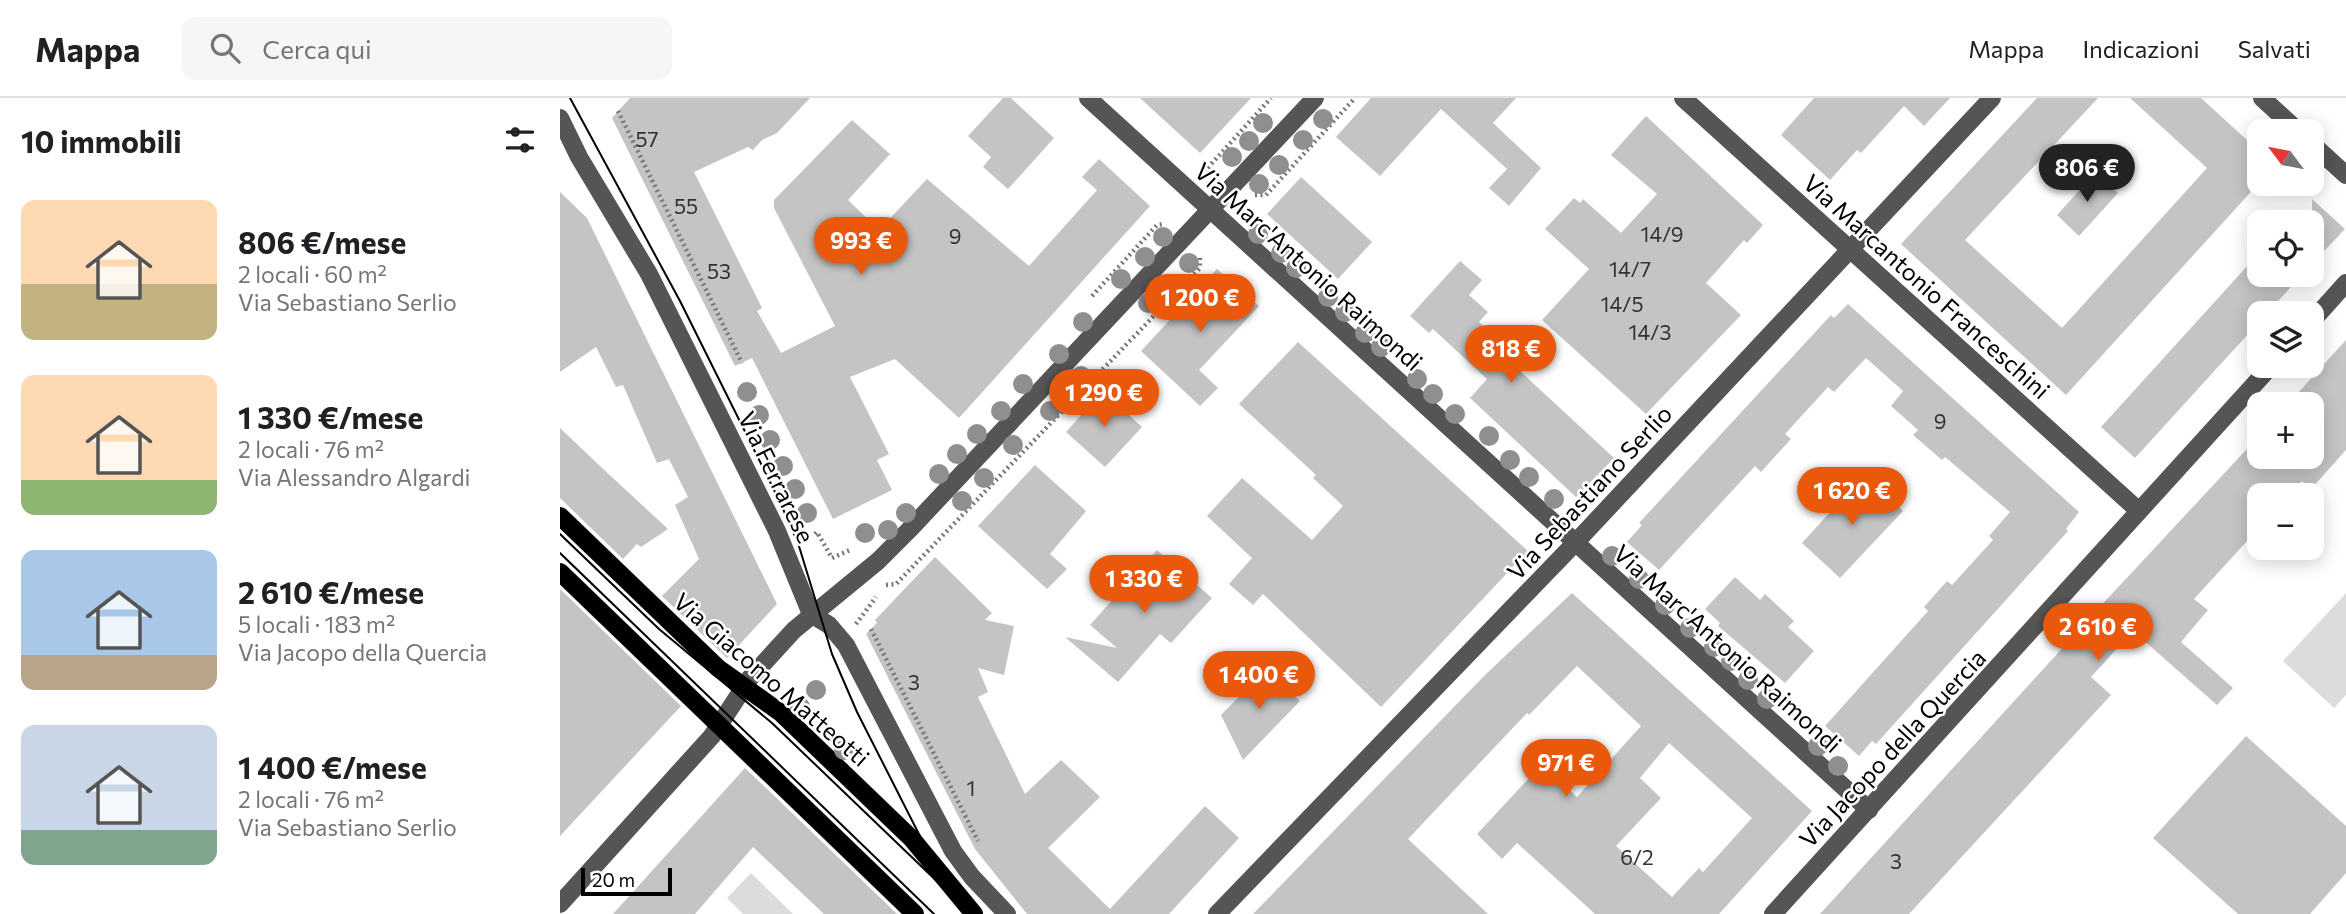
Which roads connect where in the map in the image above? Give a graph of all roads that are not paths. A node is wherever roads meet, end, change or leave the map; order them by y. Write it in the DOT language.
graph roads {
  1 [pos="1088,98"];
  2 [pos="1314,98"];
  3 [pos="1683,98"];
  4 [pos="1992,98"];
  5 [pos="2262,98"];
  6 [pos="560,118"];
  7 [pos="2285,119"];
  8 [pos="2324,155"];
  9 [pos="2346,175"];
  10 [pos="1212,210"];
  11 [pos="1850,249"];
  12 [pos="2346,283"];
  13 [pos="2324,308"];
  14 [pos="2261,378"];
  15 [pos="2139,511"];
  16 [pos="560,516"];
  17 [pos="1576,542"];
  18 [pos="560,572"];
  19 [pos="2049,613"];
  20 [pos="811,614"];
  21 [pos="2075,635"];
  22 [pos="744,687"];
  23 [pos="719,725"];
  24 [pos="1869,810"];
  25 [pos="560,904"];
  26 [pos="915,914"];
  27 [pos="974,914"];
  28 [pos="1007,914"];
  29 [pos="1217,914"];
  30 [pos="1773,914"];
  1 -- 10 [label="street, Via Marc'Antonio Raimondi"];
  2 -- 10 [label="street"];
  3 -- 11 [label="street, Via Marcantonio Franceschini"];
  4 -- 11 [label="street, Via Sebastiano Serlio"];
  5 -- 7 [label="street"];
  6 -- 20 [label="street, Via Ferrarese"];
  8 -- 9 [label="street"];
  10 -- 17 [label="street, Via Marc'Antonio Raimondi"];
  10 -- 20 [label="street"];
  11 -- 15 [label="street, Via Marcantonio Franceschini"];
  11 -- 17 [label="street, Via Sebastiano Serlio"];
  12 -- 13 [label="street"];
  14 -- 15 [label="street, Via Jacopo della Quercia"];
  15 -- 19 [label="street, Via Jacopo della Quercia"];
  16 -- 22 [label="main road, Via Giacomo Matteotti"];
  17 -- 24 [label="street, Via Marc'Antonio Raimondi"];
  17 -- 29 [label="street, Via Sebastiano Serlio"];
  18 -- 23 [label="main road"];
  19 -- 21 [label="street"];
  19 -- 24 [label="street, Via Jacopo della Quercia"];
  20 -- 22 [label="street"];
  20 -- 28 [label="street, Via Ferrarese"];
  22 -- 23 [label="street"];
  22 -- 27 [label="main road, Via Giacomo Matteotti"];
  23 -- 25 [label="street"];
  23 -- 26 [label="main road"];
  24 -- 30 [label="street, Via Jacopo della Quercia"];
}
